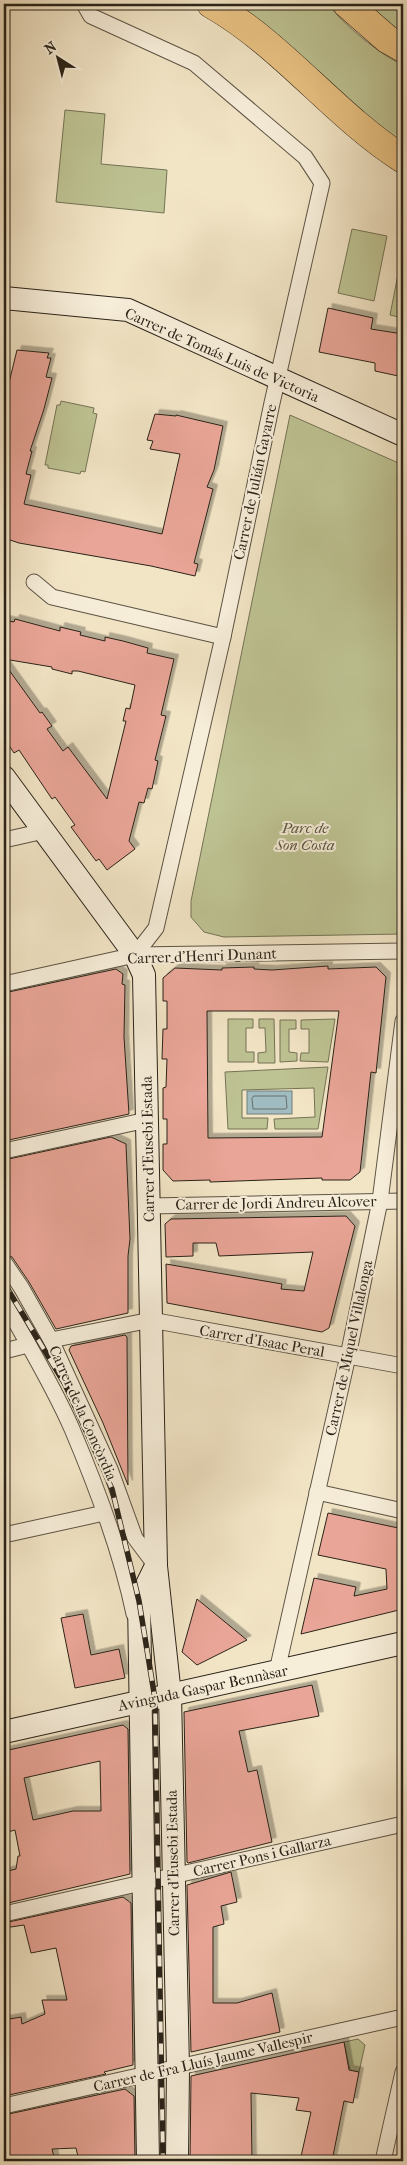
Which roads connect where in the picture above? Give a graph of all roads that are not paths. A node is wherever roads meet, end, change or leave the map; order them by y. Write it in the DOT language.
graph roads {
  1 [pos="84,4"];
  2 [pos="211,4"];
  3 [pos="347,4"];
  4 [pos="395,43"];
  5 [pos="403,159"];
  6 [pos="4,298"];
  7 [pos="278,379"];
  8 [pos="403,435"];
  9 [pos="34,582"];
  10 [pos="223,637"];
  11 [pos="4,777"];
  12 [pos="44,831"];
  13 [pos="4,840"];
  14 [pos="403,951"];
  15 [pos="135,955"];
  16 [pos="4,984"];
  17 [pos="403,1021"];
  18 [pos="147,1120"];
  19 [pos="4,1152"];
  20 [pos="380,1201"];
  21 [pos="403,1201"];
  22 [pos="149,1206"];
  23 [pos="4,1262"];
  24 [pos="4,1301"];
  25 [pos="151,1320"];
  26 [pos="51,1340"];
  27 [pos="28,1345"];
  28 [pos="4,1351"];
  29 [pos="348,1356"];
  30 [pos="403,1366"];
  31 [pos="317,1492"];
  32 [pos="403,1511"];
  33 [pos="104,1513"];
  34 [pos="4,1535"];
  35 [pos="156,1566"];
  36 [pos="138,1638"];
  37 [pos="403,1643"];
  38 [pos="277,1671"];
  39 [pos="170,1695"];
  40 [pos="140,1702"];
  41 [pos="4,1732"];
  42 [pos="403,1824"];
  43 [pos="174,1876"];
  44 [pos="145,1882"];
  45 [pos="4,1914"];
  46 [pos="403,2017"];
  47 [pos="178,2068"];
  48 [pos="403,2072"];
  49 [pos="146,2074"];
  50 [pos="4,2106"];
  51 [pos="148,2161"];
  52 [pos="177,2161"];
  53 [pos="383,2161"];
  1 -- 7 [label="street, Carrer de Julián Gayarre"];
  2 -- 5 [label="highway"];
  3 -- 4 [label="highway"];
  6 -- 7 [label="main road, Carrer de Tomás Luis de Victoria"];
  7 -- 8 [label="main road, Carrer de Tomás Luis de Victoria"];
  7 -- 10 [label="street, Carrer de Julián Gayarre"];
  9 -- 10 [label="street"];
  10 -- 15 [label="street, Carrer de Julián Gayarre"];
  11 -- 12 [label="main road, Carrer d'Eusebi Estada"];
  12 -- 13 [label="street"];
  12 -- 15 [label="main road, Carrer d'Eusebi Estada"];
  14 -- 15 [label="street, Carrer d'Henri Dunant"];
  15 -- 16 [label="street, Carrer d'Henri Dunant"];
  15 -- 18 [label="main road, Carrer d'Eusebi Estada"];
  17 -- 20 [label="street, Carrer de Miquel Villalonga"];
  18 -- 19 [label="street"];
  18 -- 22 [label="main road, Carrer d'Eusebi Estada"];
  20 -- 21 [label="street, Carrer de Jordi Andreu Alcover"];
  20 -- 22 [label="street, Carrer de Jordi Andreu Alcover"];
  20 -- 29 [label="street, Carrer de Miquel Villalonga"];
  22 -- 25 [label="main road, Carrer d'Eusebi Estada"];
  23 -- 26 [label="street, Carrer de la Concòrdia"];
  24 -- 27 [label="street, Carrer de la Concòrdia"];
  25 -- 26 [label="street"];
  25 -- 29 [label="street, Carrer d'Isaac Peral"];
  25 -- 35 [label="main road, Carrer d'Eusebi Estada"];
  26 -- 35 [label="street, Carrer de la Concòrdia"];
  27 -- 28 [label="street"];
  27 -- 33 [label="street, Carrer de la Concòrdia"];
  29 -- 30 [label="street, Carrer d'Isaac Peral"];
  29 -- 31 [label="street, Carrer de Miquel Villalonga"];
  31 -- 32 [label="street"];
  31 -- 38 [label="street, Carrer de Miquel Villalonga"];
  33 -- 34 [label="street"];
  33 -- 36 [label="street, Carrer d'Eusebi Estada"];
  35 -- 36 [label="main road, Carrer d'Eusebi Estada"];
  35 -- 39 [label="main road, Carrer d'Eusebi Estada"];
  36 -- 40 [label="main road, Carrer d'Eusebi Estada"];
  37 -- 38 [label="main road, Avinguda Gaspar Bennàsar"];
  38 -- 39 [label="main road, Avinguda Gaspar Bennàsar"];
  39 -- 40 [label="main road, Avinguda Gaspar Bennàsar"];
  39 -- 43 [label="main road, Carrer d'Eusebi Estada"];
  40 -- 41 [label="main road, Avinguda Gaspar Bennàsar"];
  40 -- 44 [label="main road, Carrer d'Eusebi Estada"];
  42 -- 43 [label="street, Carrer Pons i Gallarza"];
  43 -- 44 [label="street, Carrer Pons i Gallarza"];
  43 -- 47 [label="main road, Carrer d'Eusebi Estada"];
  44 -- 45 [label="street, Carrer Pons i Gallarza"];
  44 -- 49 [label="main road, Carrer d'Eusebi Estada"];
  46 -- 47 [label="street, Carrer de Fra Lluís Jaume Vallespir"];
  47 -- 49 [label="street, Carrer de Fra Lluís Jaume Vallespir"];
  47 -- 52 [label="main road, Carrer d'Eusebi Estada"];
  48 -- 53 [label="street"];
  49 -- 50 [label="street, Carrer de Fra Lluís Jaume Vallespir"];
  49 -- 51 [label="main road, Carrer d'Eusebi Estada"];
}
